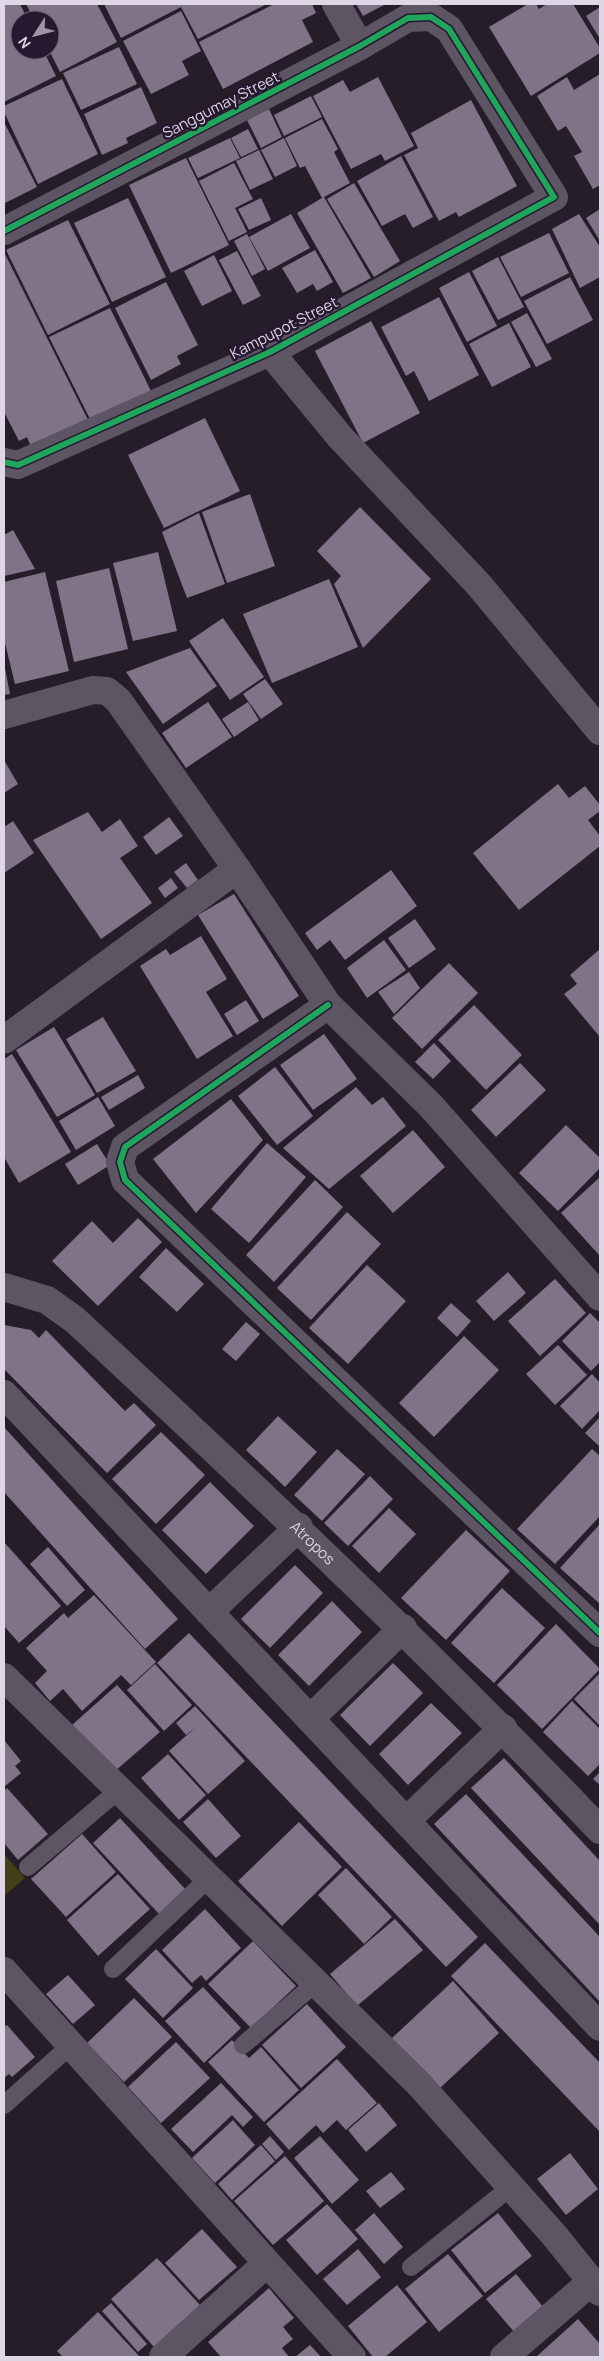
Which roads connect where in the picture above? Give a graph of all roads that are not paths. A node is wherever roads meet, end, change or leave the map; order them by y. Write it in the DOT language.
graph roads {
  1 [pos="336,4"];
  2 [pos="360,46"];
  3 [pos="554,197"];
  4 [pos="4,232"];
  5 [pos="270,352"];
  6 [pos="11,463"];
  7 [pos="4,715"];
  8 [pos="600,731"];
  9 [pos="237,869"];
  10 [pos="328,1006"];
  11 [pos="4,1040"];
  12 [pos="4,1287"];
  13 [pos="600,1297"];
  14 [pos="4,1394"];
  15 [pos="299,1528"];
  16 [pos="209,1612"];
  17 [pos="403,1628"];
  18 [pos="600,1633"];
  19 [pos="4,1677"];
  20 [pos="310,1719"];
  21 [pos="503,1728"];
  22 [pos="120,1789"];
  23 [pos="406,1821"];
  24 [pos="600,1830"];
  25 [pos="28,1867"];
  26 [pos="210,1877"];
  27 [pos="113,1969"];
  28 [pos="4,1972"];
  29 [pos="317,1982"];
  30 [pos="600,2027"];
  31 [pos="243,2045"];
  32 [pos="70,2046"];
  33 [pos="4,2105"];
  34 [pos="512,2186"];
  35 [pos="266,2264"];
  36 [pos="411,2267"];
  37 [pos="596,2288"];
  38 [pos="163,2357"];
  39 [pos="352,2357"];
  40 [pos="504,2357"];
  1 -- 2 [label="street"];
  2 -- 3 [label="street, Sanggumay Street"];
  2 -- 4 [label="street, Sanggumay Street"];
  3 -- 5 [label="street, Kampupot Street"];
  5 -- 6 [label="street, Kampupot Street"];
  5 -- 8 [label="street"];
  7 -- 9 [label="street"];
  9 -- 10 [label="street"];
  9 -- 11 [label="street"];
  10 -- 13 [label="street"];
  10 -- 18 [label="street"];
  12 -- 15 [label="street, Atropos"];
  14 -- 16 [label="street"];
  15 -- 16 [label="street"];
  15 -- 17 [label="street, Atropos"];
  16 -- 20 [label="street"];
  17 -- 20 [label="street"];
  17 -- 21 [label="street, Atropos"];
  19 -- 22 [label="street"];
  20 -- 23 [label="street"];
  21 -- 23 [label="street"];
  21 -- 24 [label="street, Atropos"];
  22 -- 25 [label="lane"];
  22 -- 26 [label="street"];
  23 -- 30 [label="street"];
  26 -- 27 [label="lane"];
  26 -- 29 [label="street"];
  28 -- 32 [label="street"];
  29 -- 31 [label="lane"];
  29 -- 34 [label="street"];
  32 -- 33 [label="lane"];
  32 -- 35 [label="street"];
  34 -- 36 [label="lane"];
  34 -- 37 [label="street"];
  35 -- 38 [label="street"];
  35 -- 39 [label="street"];
  37 -- 40 [label="street"];
}
